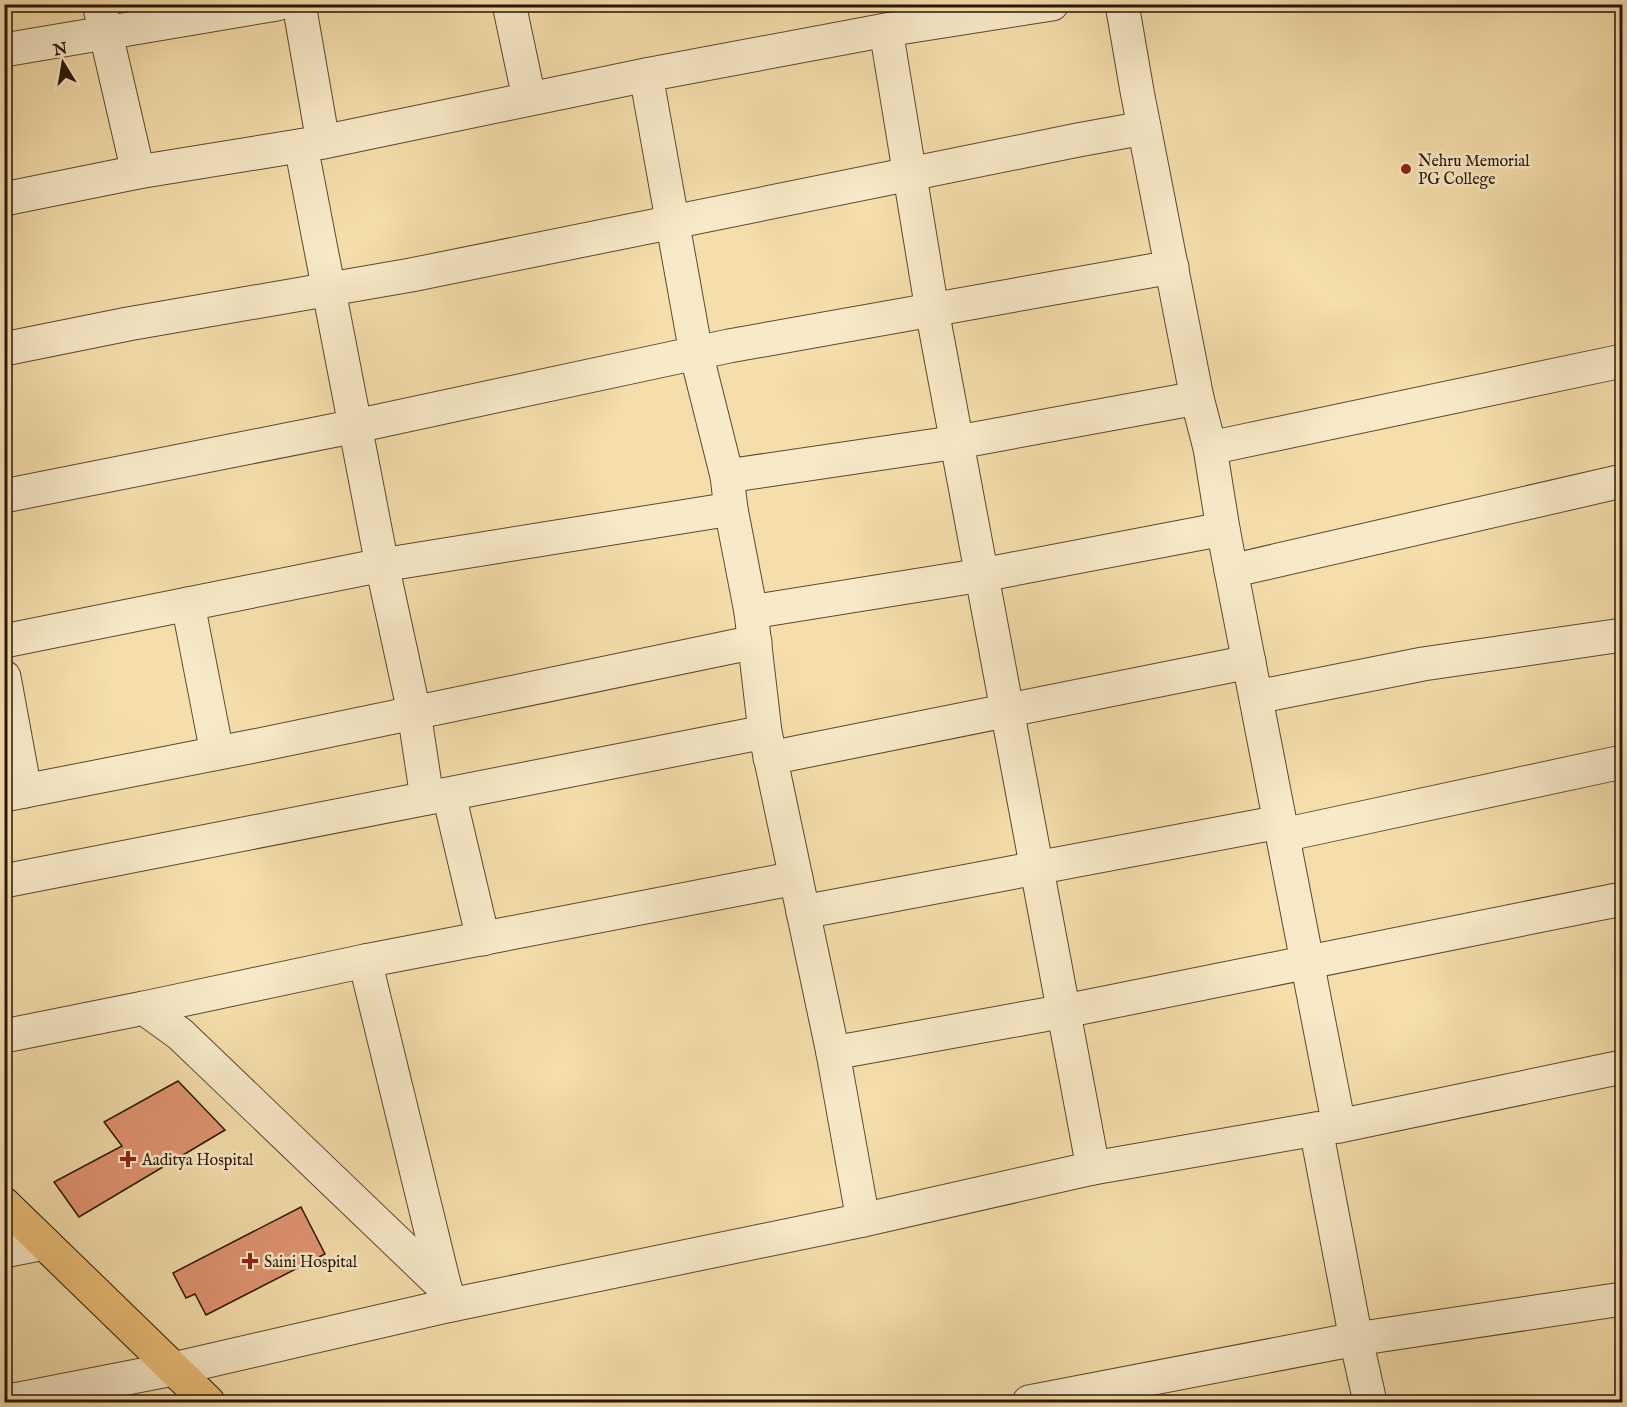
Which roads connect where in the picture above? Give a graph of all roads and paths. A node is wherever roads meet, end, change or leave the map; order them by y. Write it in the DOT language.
graph roads {
  1 [pos="277,4"];
  2 [pos="299,4"];
  3 [pos="509,4"];
  4 [pos="1052,4"];
  5 [pos="1122,4"];
  6 [pos="916,15"];
  7 [pos="103,19"];
  8 [pos="886,30"];
  9 [pos="4,50"];
  10 [pos="646,75"];
  11 [pos="530,98"];
  12 [pos="1144,128"];
  13 [pos="312,144"];
  14 [pos="138,172"];
  15 [pos="909,175"];
  16 [pos="4,199"];
  17 [pos="672,222"];
  18 [pos="1172,267"];
  19 [pos="329,289"];
  20 [pos="932,310"];
  21 [pos="4,350"];
  22 [pos="696,352"];
  23 [pos="1623,362"];
  24 [pos="1197,398"];
  25 [pos="356,426"];
  26 [pos="958,441"];
  27 [pos="1210,448"];
  28 [pos="727,476"];
  29 [pos="1623,481"];
  30 [pos="4,496"];
  31 [pos="731,509"];
  32 [pos="1223,529"];
  33 [pos="382,565"];
  34 [pos="1231,571"];
  35 [pos="982,576"];
  36 [pos="188,604"];
  37 [pos="753,627"];
  38 [pos="1623,635"];
  39 [pos="4,641"];
  40 [pos="1249,662"];
  41 [pos="4,676"];
  42 [pos="1256,697"];
  43 [pos="1008,711"];
  44 [pos="414,712"];
  45 [pos="768,745"];
  46 [pos="217,753"];
  47 [pos="1623,762"];
  48 [pos="15,793"];
  49 [pos="438,796"];
  50 [pos="1281,829"];
  51 [pos="1037,867"];
  52 [pos="796,878"];
  53 [pos="4,881"];
  54 [pos="1623,899"];
  55 [pos="803,912"];
  56 [pos="483,939"];
  57 [pos="365,961"];
  58 [pos="1307,962"];
  59 [pos="144,1008"];
  60 [pos="1065,1011"];
  61 [pos="4,1036"];
  62 [pos="833,1053"];
  63 [pos="1623,1067"];
  64 [pos="1327,1127"];
  65 [pos="1093,1168"];
  66 [pos="4,1204"];
  67 [pos="863,1220"];
  68 [pos="44,1243"];
  69 [pos="4,1251"];
  70 [pos="448,1297"];
  71 [pos="1623,1299"];
  72 [pos="1356,1339"];
  73 [pos="173,1369"];
  74 [pos="4,1402"];
  75 [pos="208,1402"];
  76 [pos="1029,1402"];
  77 [pos="1370,1402"];
  1 -- 7 [label="street"];
  2 -- 13 [label="street"];
  3 -- 11 [label="street"];
  4 -- 6 [label="street"];
  5 -- 12 [label="street"];
  6 -- 8 [label="street"];
  7 -- 9 [label="street"];
  7 -- 14 [label="street"];
  8 -- 10 [label="street"];
  8 -- 15 [label="street"];
  10 -- 11 [label="street"];
  10 -- 17 [label="street"];
  11 -- 13 [label="street"];
  12 -- 15 [label="street"];
  12 -- 18 [label="street"];
  13 -- 14 [label="street"];
  13 -- 19 [label="street"];
  14 -- 16 [label="street"];
  15 -- 17 [label="street"];
  15 -- 20 [label="street"];
  17 -- 19 [label="street"];
  17 -- 22 [label="street"];
  18 -- 20 [label="street"];
  18 -- 24 [label="street"];
  19 -- 21 [label="street"];
  19 -- 25 [label="street"];
  20 -- 22 [label="street"];
  20 -- 26 [label="street"];
  22 -- 25 [label="street"];
  22 -- 28 [label="street"];
  23 -- 27 [label="street"];
  24 -- 26 [label="street"];
  24 -- 27 [label="street"];
  25 -- 30 [label="street"];
  25 -- 33 [label="street"];
  26 -- 28 [label="street"];
  26 -- 35 [label="street"];
  27 -- 32 [label="street"];
  28 -- 31 [label="street"];
  29 -- 34 [label="street"];
  31 -- 33 [label="street"];
  31 -- 37 [label="street"];
  32 -- 34 [label="street"];
  32 -- 35 [label="street"];
  33 -- 36 [label="street"];
  33 -- 44 [label="street"];
  34 -- 40 [label="street"];
  35 -- 37 [label="street"];
  35 -- 43 [label="street"];
  36 -- 39 [label="street"];
  36 -- 46 [label="street"];
  37 -- 44 [label="street"];
  37 -- 45 [label="street"];
  38 -- 42 [label="street"];
  40 -- 42 [label="street"];
  40 -- 43 [label="street"];
  41 -- 48 [label="street"];
  42 -- 50 [label="street"];
  43 -- 45 [label="street"];
  43 -- 51 [label="street"];
  44 -- 46 [label="street"];
  44 -- 49 [label="street"];
  45 -- 49 [label="street"];
  45 -- 52 [label="street"];
  46 -- 48 [label="street"];
  47 -- 50 [label="street"];
  49 -- 53 [label="street"];
  49 -- 56 [label="street"];
  50 -- 51 [label="street"];
  50 -- 58 [label="street"];
  51 -- 55 [label="street"];
  51 -- 60 [label="street"];
  52 -- 55 [label="street"];
  52 -- 56 [label="street"];
  54 -- 58 [label="street"];
  55 -- 62 [label="street"];
  56 -- 57 [label="street"];
  57 -- 59 [label="street"];
  57 -- 70 [label="street"];
  58 -- 60 [label="street"];
  58 -- 64 [label="street"];
  59 -- 61 [label="street"];
  59 -- 70 [label="street"];
  60 -- 62 [label="street"];
  60 -- 65 [label="street"];
  62 -- 67 [label="street"];
  63 -- 64 [label="street"];
  64 -- 65 [label="street"];
  64 -- 72 [label="street"];
  65 -- 67 [label="street"];
  66 -- 68 [label="main road"];
  67 -- 70 [label="street"];
  68 -- 69 [label="street"];
  68 -- 73 [label="main road"];
  70 -- 73 [label="street"];
  71 -- 72 [label="street"];
  72 -- 76 [label="street"];
  72 -- 77 [label="street"];
  73 -- 74 [label="street"];
  73 -- 75 [label="main road"];
}
